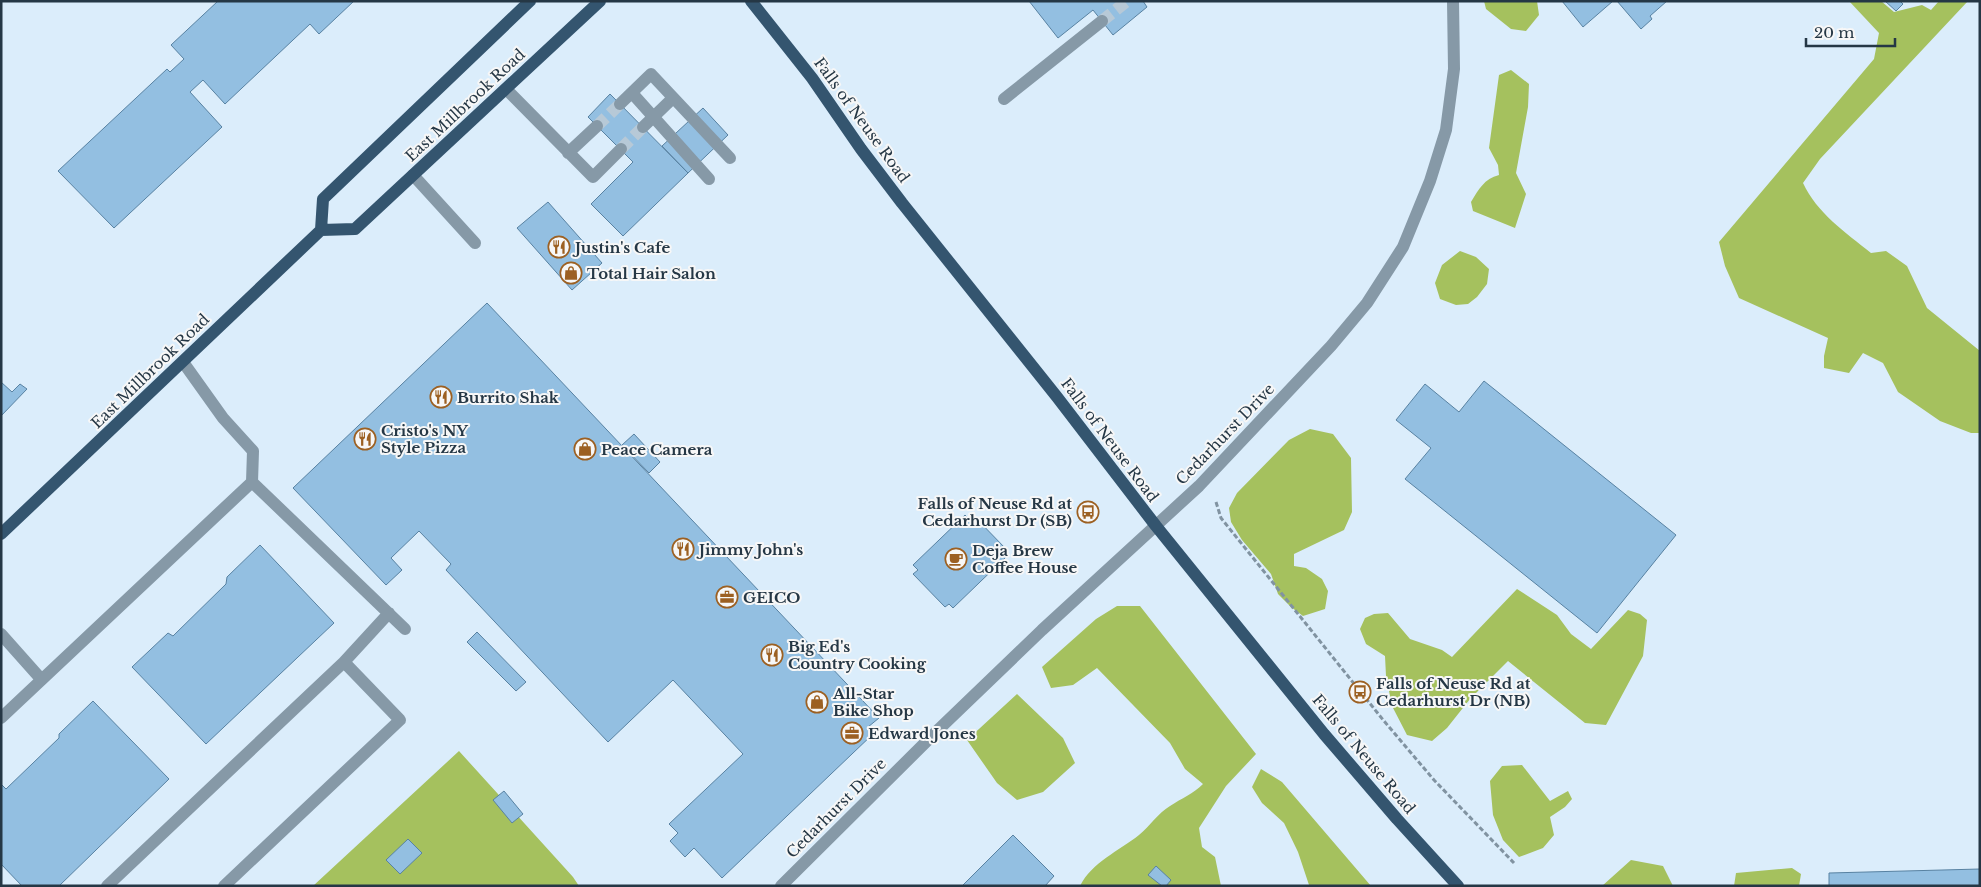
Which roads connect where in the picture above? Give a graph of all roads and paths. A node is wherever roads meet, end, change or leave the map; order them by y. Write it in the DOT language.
graph roads {
  1 [pos="530,1"];
  2 [pos="600,1"];
  3 [pos="751,1"];
  4 [pos="1453,1"];
  5 [pos="1102,22"];
  6 [pos="506,89"];
  7 [pos="632,93"];
  8 [pos="673,98"];
  9 [pos="1004,99"];
  10 [pos="620,104"];
  11 [pos="654,117"];
  12 [pos="597,126"];
  13 [pos="644,127"];
  14 [pos="621,149"];
  15 [pos="568,153"];
  16 [pos="730,158"];
  17 [pos="413,176"];
  18 [pos="709,179"];
  19 [pos="321,230"];
  20 [pos="475,243"];
  21 [pos="182,362"];
  22 [pos="252,482"];
  23 [pos="1216,502"];
  24 [pos="1156,526"];
  25 [pos="1,534"];
  26 [pos="389,613"];
  27 [pos="405,629"];
  28 [pos="1,634"];
  29 [pos="344,662"];
  30 [pos="42,680"];
  31 [pos="1,718"];
  32 [pos="1514,863"];
  33 [pos="107,886"];
  34 [pos="224,886"];
  35 [pos="781,886"];
  36 [pos="1458,886"];
  1 -- 19 [label="main road, East Millbrook Road"];
  2 -- 6 [label="main road, East Millbrook Road"];
  3 -- 24 [label="main road, Falls of Neuse Road"];
  4 -- 24 [label="street, Cedarhurst Drive"];
  5 -- 9 [label="street"];
  6 -- 15 [label="street"];
  6 -- 17 [label="main road, East Millbrook Road"];
  7 -- 8 [label="street"];
  7 -- 10 [label="street"];
  7 -- 11 [label="street"];
  8 -- 11 [label="street"];
  8 -- 16 [label="street"];
  11 -- 13 [label="street"];
  11 -- 18 [label="street"];
  12 -- 15 [label="street"];
  14 -- 15 [label="street"];
  17 -- 19 [label="main road, East Millbrook Road"];
  17 -- 20 [label="street"];
  19 -- 21 [label="main road, East Millbrook Road"];
  21 -- 22 [label="street"];
  21 -- 25 [label="main road, East Millbrook Road"];
  22 -- 26 [label="street"];
  22 -- 30 [label="street"];
  23 -- 32 [label="path"];
  24 -- 35 [label="street, Cedarhurst Drive"];
  24 -- 36 [label="main road, Falls of Neuse Road"];
  26 -- 27 [label="street"];
  26 -- 29 [label="street"];
  28 -- 30 [label="street"];
  29 -- 33 [label="street"];
  29 -- 34 [label="street"];
  30 -- 31 [label="street"];
}
